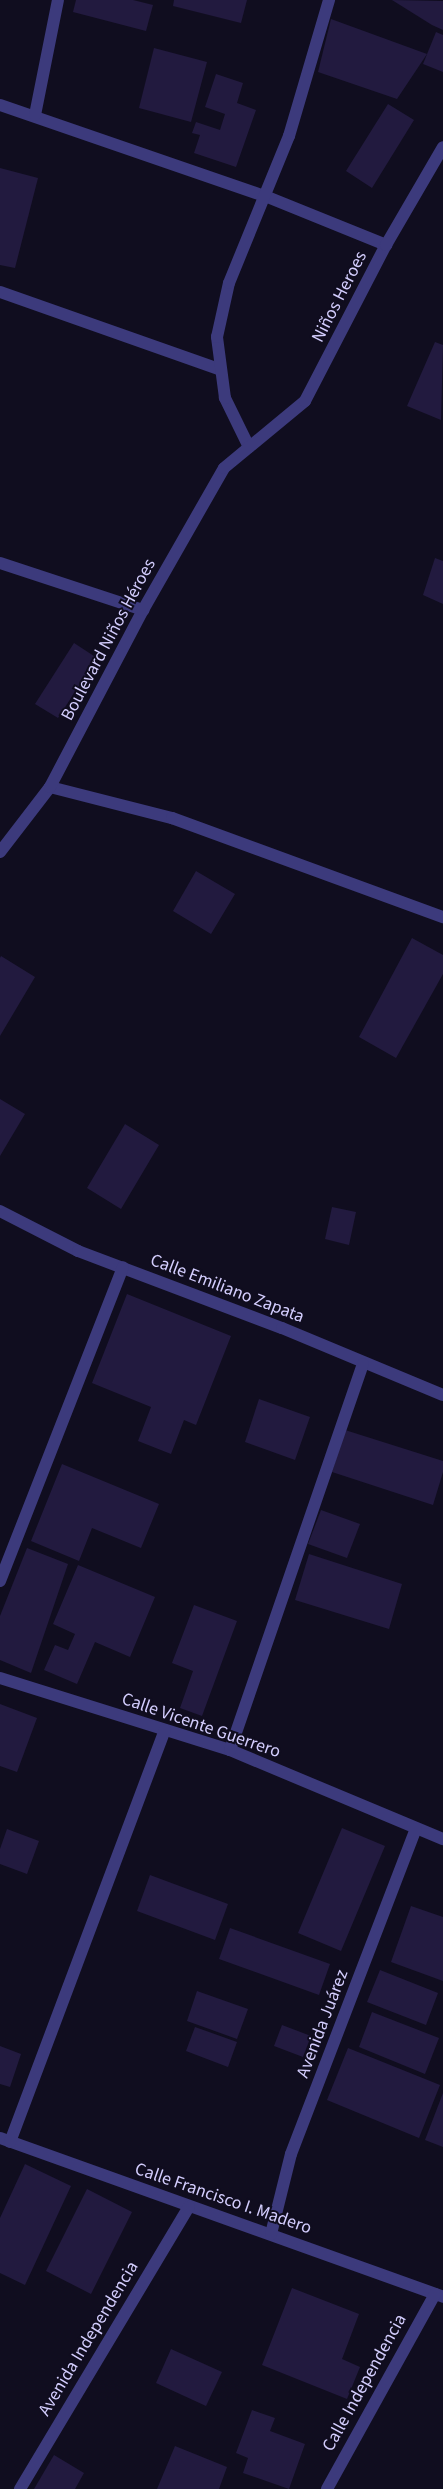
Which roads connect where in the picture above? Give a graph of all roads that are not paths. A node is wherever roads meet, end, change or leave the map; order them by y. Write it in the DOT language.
graph roads {
  1 [pos="58,0"];
  2 [pos="329,0"];
  3 [pos="0,105"];
  4 [pos="36,115"];
  5 [pos="443,147"];
  6 [pos="265,196"];
  7 [pos="386,245"];
  8 [pos="0,292"];
  9 [pos="222,370"];
  10 [pos="250,447"];
  11 [pos="0,563"];
  12 [pos="142,610"];
  13 [pos="50,787"];
  14 [pos="0,852"];
  15 [pos="443,917"];
  16 [pos="0,1211"];
  17 [pos="123,1267"];
  18 [pos="362,1364"];
  19 [pos="443,1395"];
  20 [pos="0,1581"];
  21 [pos="0,1678"];
  22 [pos="165,1730"];
  23 [pos="230,1750"];
  24 [pos="416,1829"];
  25 [pos="443,1839"];
  26 [pos="5,2140"];
  27 [pos="189,2207"];
  28 [pos="271,2234"];
  29 [pos="439,2296"];
  30 [pos="20,2489"];
  31 [pos="327,2489"];
  1 -- 4 [label="street"];
  2 -- 6 [label="street"];
  3 -- 4 [label="street"];
  4 -- 6 [label="street"];
  5 -- 7 [label="street, Niños Heroes"];
  6 -- 7 [label="street"];
  6 -- 9 [label="street"];
  7 -- 10 [label="street, Niños Heroes"];
  8 -- 9 [label="street"];
  9 -- 10 [label="street"];
  10 -- 12 [label="street, Boulevard Niños Héroes"];
  11 -- 12 [label="street"];
  12 -- 13 [label="street, Boulevard Niños Héroes"];
  13 -- 14 [label="street, Boulevard Niños Héroes"];
  13 -- 15 [label="street"];
  16 -- 17 [label="street, Calle Emiliano Zapata"];
  17 -- 18 [label="street, Calle Emiliano Zapata"];
  17 -- 20 [label="street"];
  18 -- 19 [label="street, Calle Emiliano Zapata"];
  18 -- 23 [label="street"];
  21 -- 22 [label="street, Calle Vicente Guerrero"];
  22 -- 23 [label="street, Calle Vicente Guerrero"];
  22 -- 26 [label="street"];
  23 -- 24 [label="street, Calle Vicente Guerrero"];
  24 -- 25 [label="street, Calle Vicente Guerrero"];
  24 -- 28 [label="street, Avenida Juárez"];
  26 -- 27 [label="street, Calle Francisco I. Madero"];
  27 -- 28 [label="street, Calle Francisco I. Madero"];
  27 -- 30 [label="street, Avenida Independencia"];
  28 -- 29 [label="street, Calle Francisco I. Madero"];
  29 -- 31 [label="street, Calle Independencia"];
}
